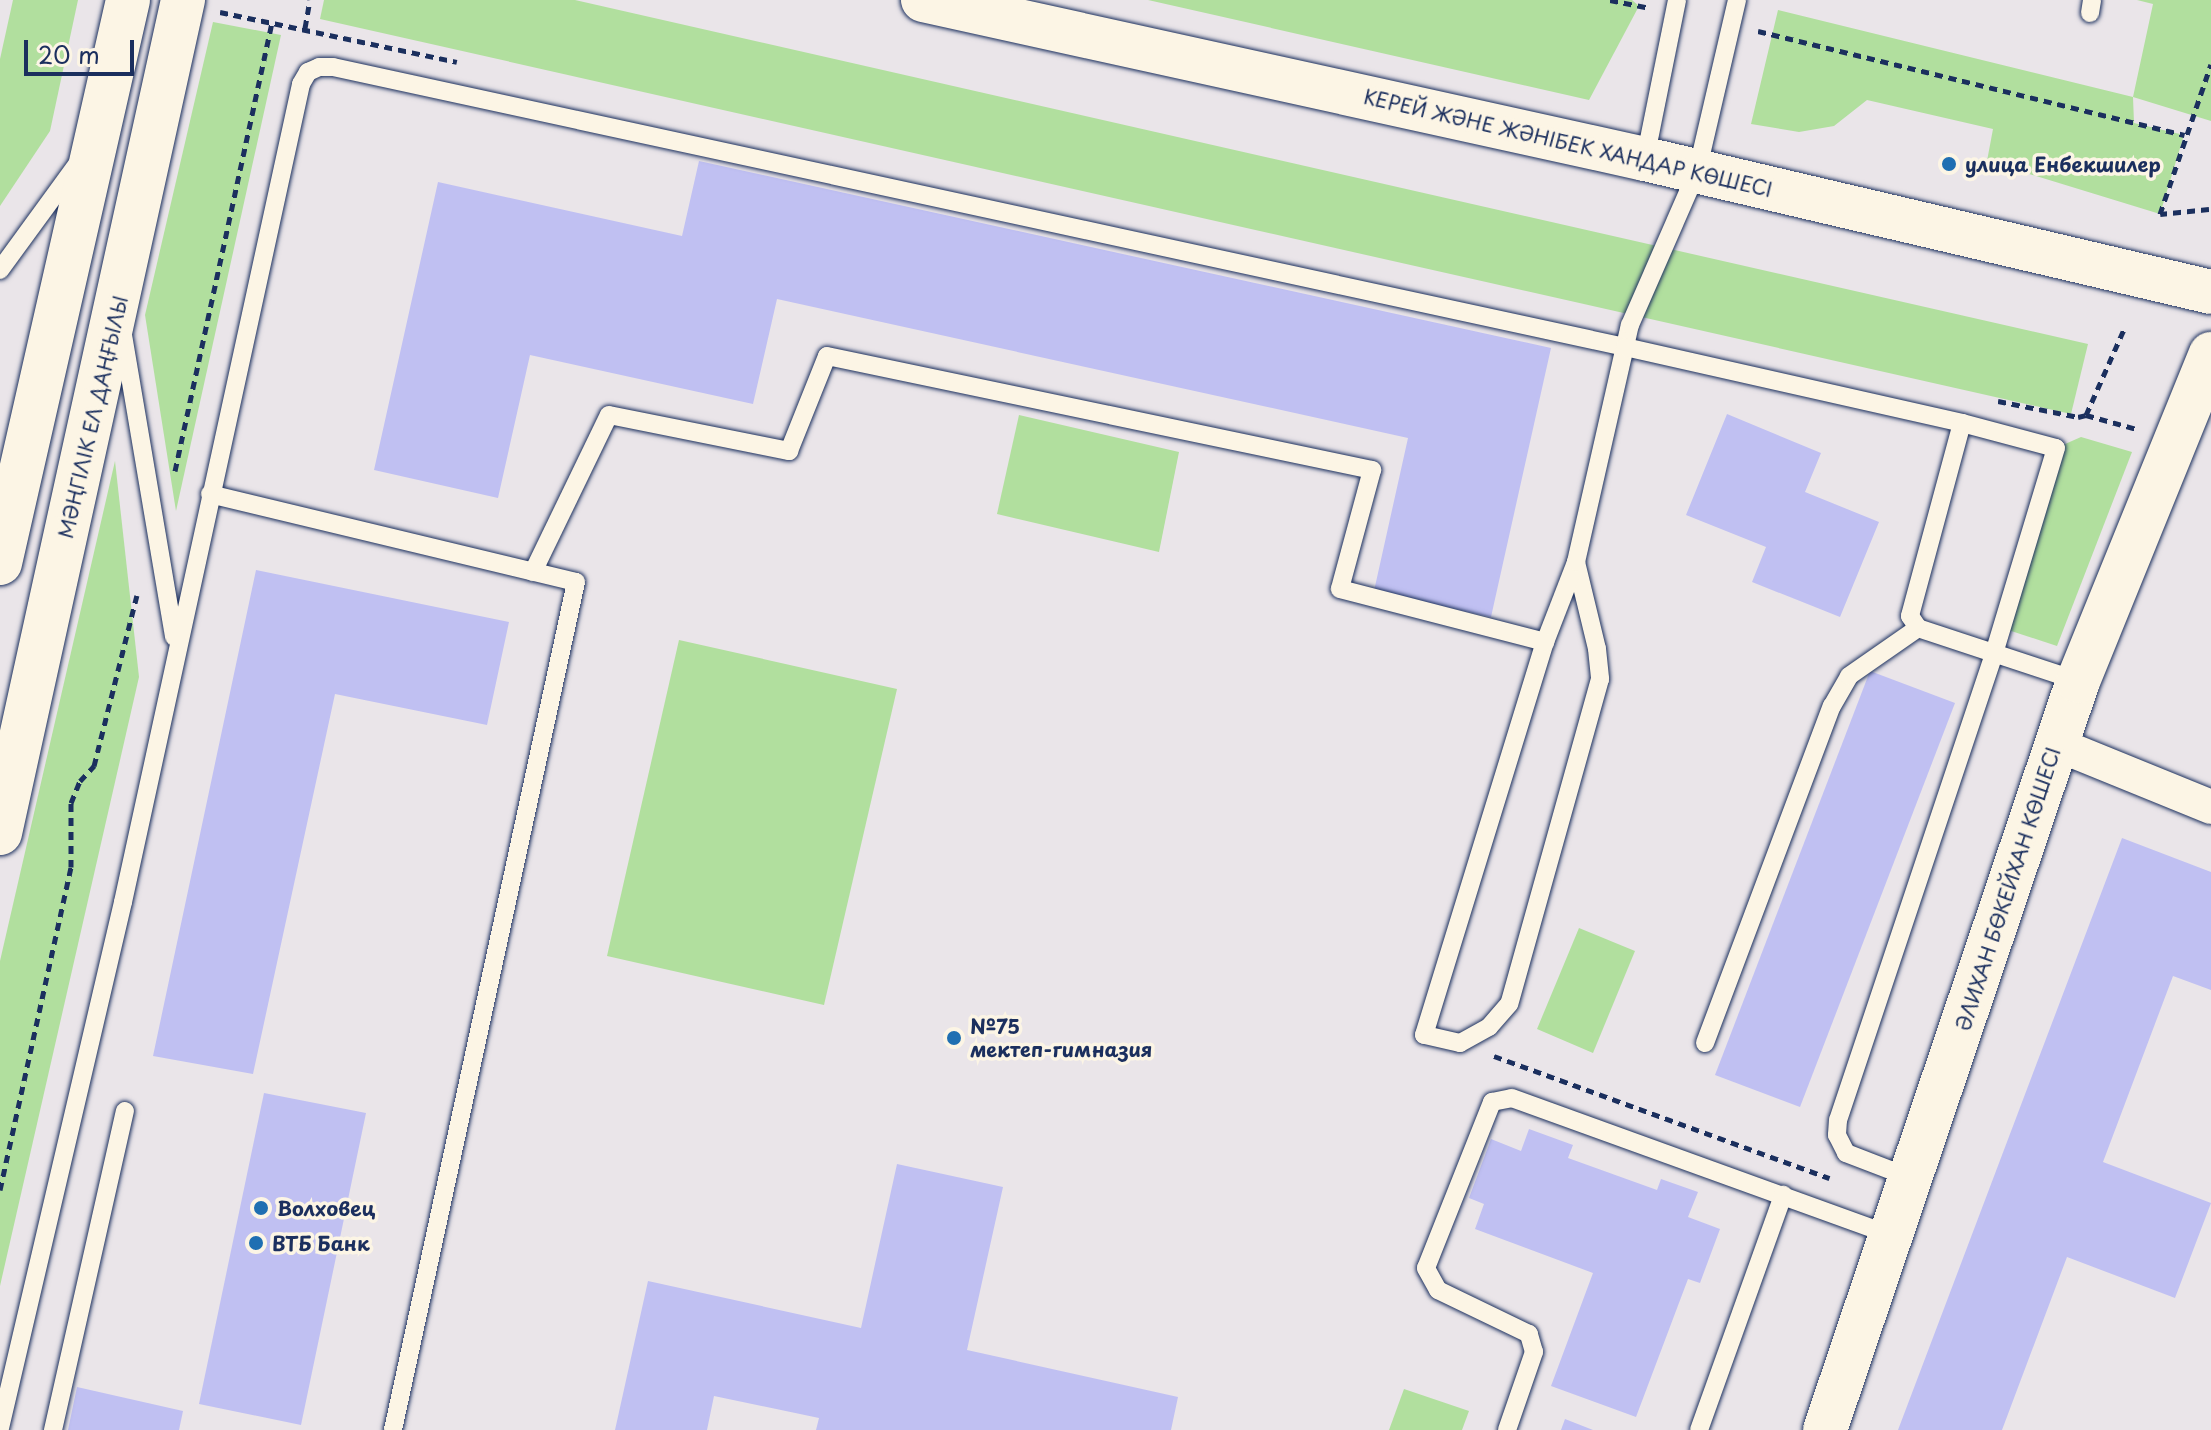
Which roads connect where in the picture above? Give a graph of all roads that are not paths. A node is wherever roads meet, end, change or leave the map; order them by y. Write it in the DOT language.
graph roads {
  1 [pos="128,0"];
  2 [pos="1677,0"];
  3 [pos="1737,0"];
  4 [pos="945,2"];
  5 [pos="200,6"];
  6 [pos="97,139"];
  7 [pos="1645,159"];
  8 [pos="1697,172"];
  9 [pos="0,270"];
  10 [pos="2211,292"];
  11 [pos="118,307"];
  12 [pos="1625,347"];
  13 [pos="2211,354"];
  14 [pos="1962,423"];
  15 [pos="210,494"];
  16 [pos="1576,562"];
  17 [pos="0,563"];
  18 [pos="533,572"];
  19 [pos="1918,628"];
  20 [pos="1545,642"];
  21 [pos="176,648"];
  22 [pos="1994,654"];
  23 [pos="2078,681"];
  24 [pos="2056,744"];
  25 [pos="2211,807"];
  26 [pos="0,833"];
  27 [pos="1705,1043"];
  28 [pos="125,1111"];
  29 [pos="1913,1179"];
  30 [pos="1783,1195"];
  31 [pos="1892,1236"];
  32 [pos="0,1428"];
  33 [pos="53,1430"];
  34 [pos="393,1430"];
  35 [pos="1507,1430"];
  36 [pos="1699,1430"];
  37 [pos="1825,1430"];
  1 -- 6 [label="main road"];
  2 -- 7 [label="lane"];
  3 -- 8 [label="lane"];
  4 -- 7 [label="main road, КЕРЕЙ ЖӘНЕ ЖӘНІБЕК ХАНДАР КӨШЕСІ"];
  5 -- 11 [label="main road, МӘҢГІЛІК ЕЛ ДАҢҒЫЛЫ"];
  6 -- 9 [label="lane"];
  6 -- 17 [label="main road"];
  7 -- 8 [label="main road, КЕРЕЙ ЖӘНЕ ЖӘНІБЕК ХАНДАР КӨШЕСІ"];
  8 -- 10 [label="main road, КЕРЕЙ ЖӘНЕ ЖӘНІБЕК ХАНДАР КӨШЕСІ"];
  8 -- 12 [label="lane"];
  11 -- 21 [label="lane"];
  11 -- 26 [label="main road, МӘҢГІЛІК ЕЛ ДАҢҒЫЛЫ"];
  12 -- 14 [label="lane"];
  12 -- 15 [label="lane"];
  12 -- 16 [label="lane"];
  13 -- 23 [label="main road, ӘЛИХАН БӨКЕЙХАН КӨШЕСІ"];
  14 -- 19 [label="lane"];
  14 -- 22 [label="lane"];
  15 -- 18 [label="lane"];
  15 -- 21 [label="lane"];
  16 -- 20 [label="lane"];
  16 -- 20 [label="lane"];
  18 -- 20 [label="lane"];
  18 -- 34 [label="lane"];
  19 -- 22 [label="lane"];
  19 -- 27 [label="lane"];
  21 -- 32 [label="lane"];
  22 -- 23 [label="lane"];
  22 -- 29 [label="lane"];
  23 -- 24 [label="main road, ӘЛИХАН БӨКЕЙХАН КӨШЕСІ"];
  24 -- 25 [label="street"];
  24 -- 29 [label="main road, ӘЛИХАН БӨКЕЙХАН КӨШЕСІ"];
  28 -- 33 [label="lane"];
  29 -- 31 [label="main road, ӘЛИХАН БӨКЕЙХАН КӨШЕСІ"];
  30 -- 31 [label="lane"];
  30 -- 35 [label="lane"];
  30 -- 36 [label="lane"];
  31 -- 37 [label="main road, ӘЛИХАН БӨКЕЙХАН КӨШЕСІ"];
}
